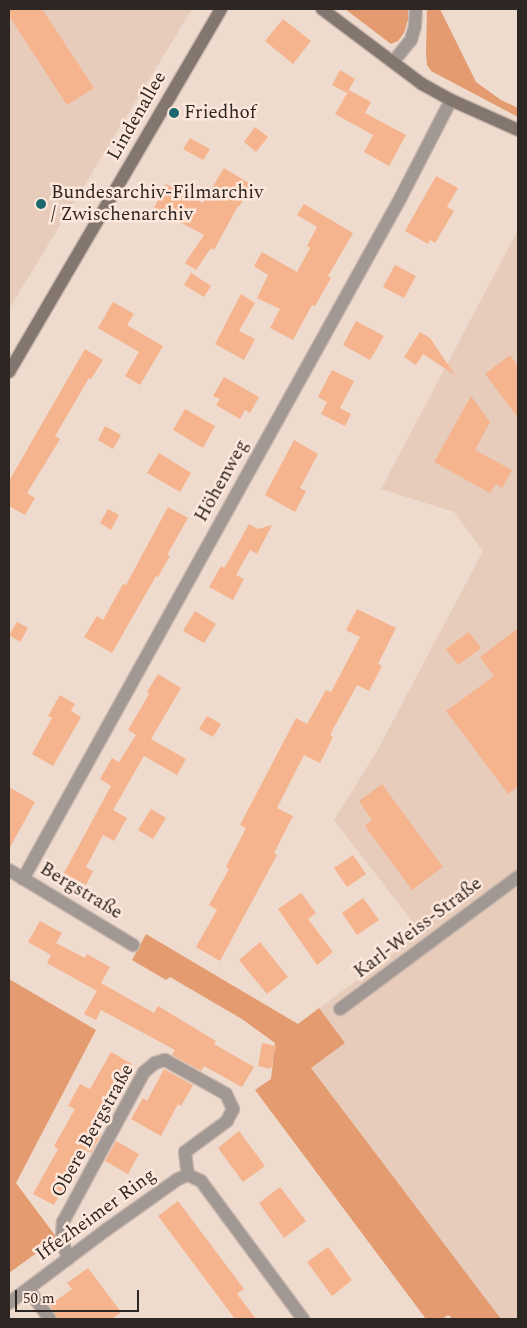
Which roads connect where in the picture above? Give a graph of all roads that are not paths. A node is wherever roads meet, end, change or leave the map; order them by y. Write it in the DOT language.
graph roads {
  1 [pos="221,9"];
  2 [pos="322,9"];
  3 [pos="416,9"];
  4 [pos="393,62"];
  5 [pos="451,100"];
  6 [pos="518,130"];
  7 [pos="9,372"];
  8 [pos="9,870"];
  9 [pos="518,877"];
  10 [pos="24,879"];
  11 [pos="133,945"];
  12 [pos="340,1009"];
  13 [pos="188,1175"];
  14 [pos="68,1259"];
  15 [pos="28,1288"];
  16 [pos="9,1304"];
  17 [pos="50,1319"];
  18 [pos="303,1319"];
  1 -- 7 [label="street, Lindenallee"];
  2 -- 4 [label="street"];
  3 -- 4 [label="street"];
  4 -- 5 [label="street"];
  5 -- 6 [label="street"];
  5 -- 10 [label="street, Höhenweg"];
  8 -- 10 [label="street, Bergstraße"];
  9 -- 12 [label="street, Karl-Weiss-Straße"];
  10 -- 11 [label="street, Bergstraße"];
  13 -- 14 [label="street, Iffezheimer Ring"];
  13 -- 14 [label="street, Obere Bergstraße"];
  13 -- 18 [label="street"];
  14 -- 15 [label="street, Iffezheimer Ring"];
  15 -- 16 [label="street, Iffezheimer Ring"];
  15 -- 17 [label="street"];
}
